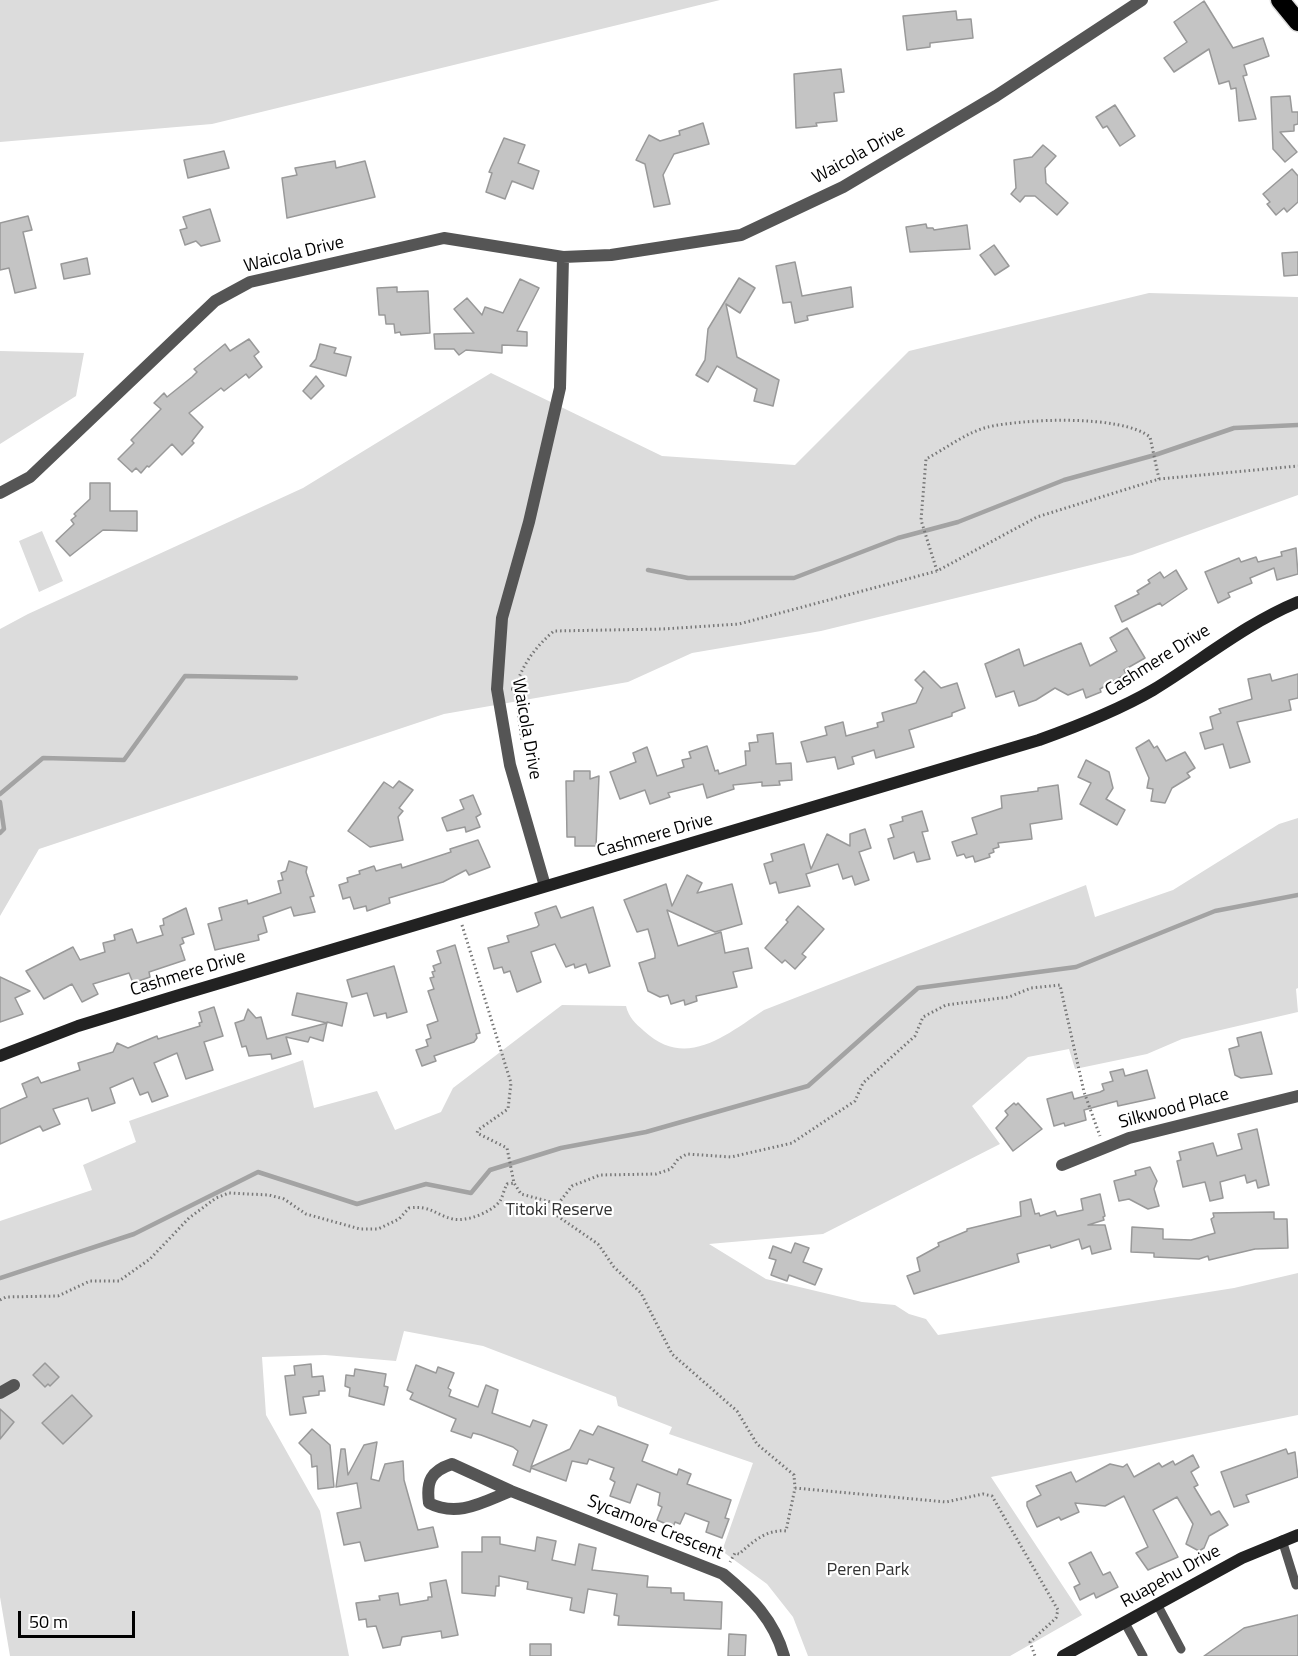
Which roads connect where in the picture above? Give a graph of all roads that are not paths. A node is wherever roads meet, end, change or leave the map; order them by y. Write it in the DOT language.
graph roads {
  1 [pos="1142,0"];
  2 [pos="1280,0"];
  3 [pos="1298,22"];
  4 [pos="563,257"];
  5 [pos="0,493"];
  6 [pos="1298,602"];
  7 [pos="545,886"];
  8 [pos="0,1056"];
  9 [pos="1298,1096"];
  10 [pos="1062,1165"];
  11 [pos="14,1385"];
  12 [pos="0,1393"];
  13 [pos="510,1491"];
  14 [pos="1298,1535"];
  15 [pos="1282,1540"];
  16 [pos="1296,1585"];
  17 [pos="1157,1604"];
  18 [pos="1125,1623"];
  19 [pos="1181,1649"];
  20 [pos="784,1656"];
  21 [pos="1063,1656"];
  22 [pos="1143,1656"];
  1 -- 4 [label="street, Waicola Drive"];
  2 -- 3 [label="highway"];
  4 -- 5 [label="street, Waicola Drive"];
  4 -- 7 [label="street, Waicola Drive"];
  6 -- 7 [label="street, Cashmere Drive"];
  7 -- 8 [label="street, Cashmere Drive"];
  9 -- 10 [label="street, Silkwood Place"];
  11 -- 12 [label="street"];
  13 -- 13 [label="street, Sycamore Crescent"];
  13 -- 20 [label="street, Sycamore Crescent"];
  14 -- 15 [label="street, Ruapehu Drive"];
  15 -- 16 [label="lane"];
  15 -- 17 [label="street, Ruapehu Drive"];
  17 -- 18 [label="street, Ruapehu Drive"];
  17 -- 19 [label="lane"];
  18 -- 21 [label="street, Ruapehu Drive"];
  18 -- 22 [label="lane"];
}
